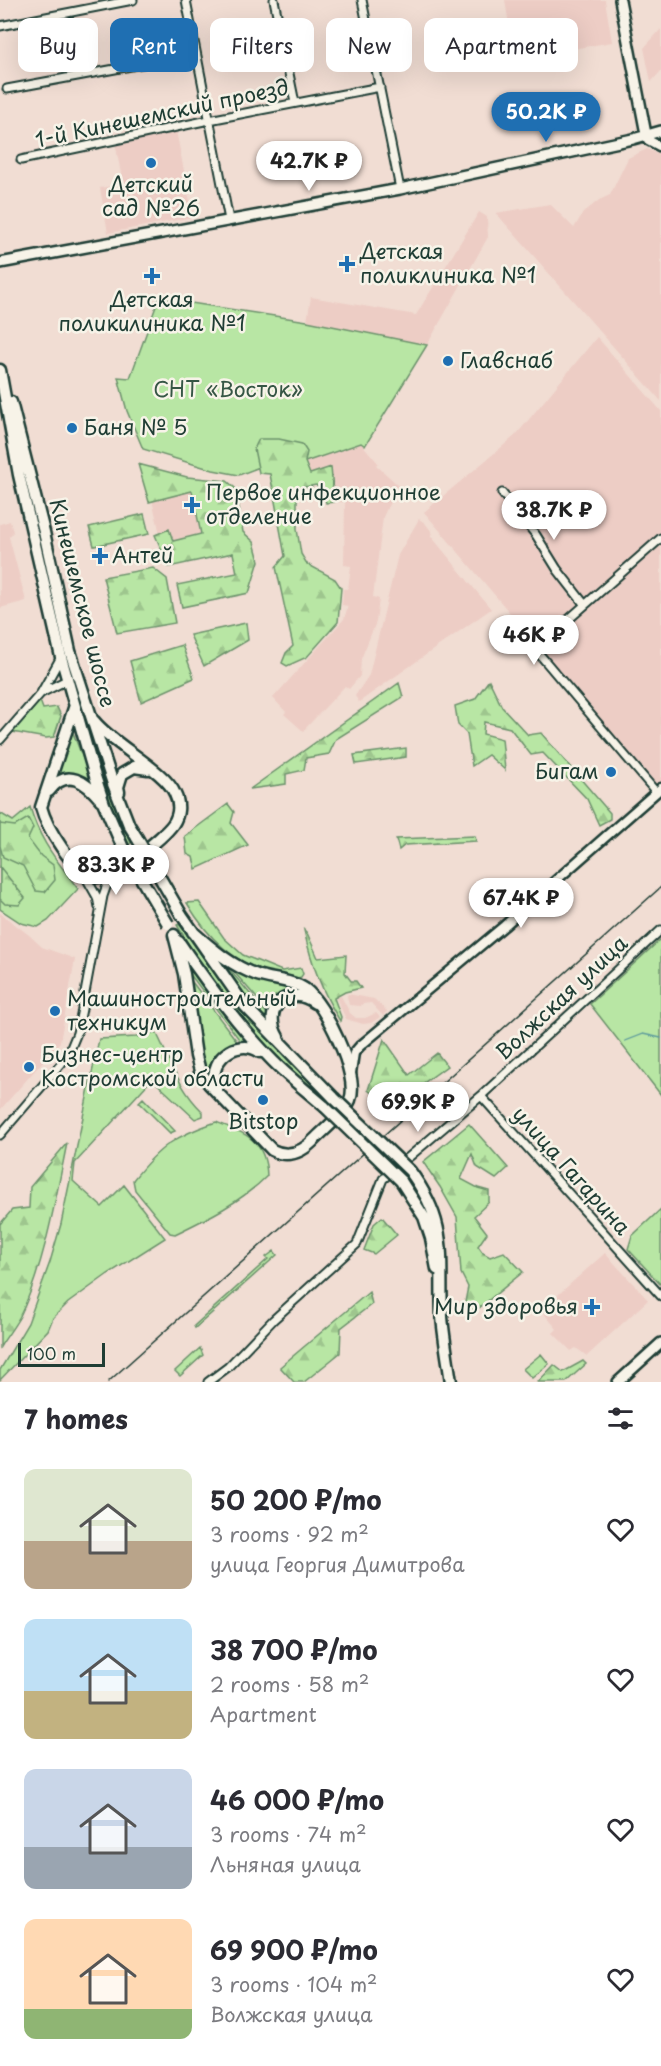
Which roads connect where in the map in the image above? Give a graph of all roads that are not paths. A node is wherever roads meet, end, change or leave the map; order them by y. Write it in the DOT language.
graph roads {
  1 [pos="134,0"];
  2 [pos="186,0"];
  3 [pos="274,0"];
  4 [pos="362,0"];
  5 [pos="620,0"];
  6 [pos="189,18"];
  7 [pos="0,26"];
  8 [pos="198,64"];
  9 [pos="110,70"];
  10 [pos="380,87"];
  11 [pos="7,89"];
  12 [pos="295,103"];
  13 [pos="209,120"];
  14 [pos="661,130"];
  15 [pos="646,134"];
  16 [pos="661,147"];
  17 [pos="21,160"];
  18 [pos="400,189"];
  19 [pos="229,220"];
  20 [pos="0,263"];
  21 [pos="0,371"];
  22 [pos="502,493"];
  23 [pos="661,538"];
  24 [pos="585,605"];
  25 [pos="61,657"];
  26 [pos="67,680"];
  27 [pos="41,693"];
  28 [pos="74,707"];
  29 [pos="90,717"];
  30 [pos="0,740"];
  31 [pos="152,770"];
  32 [pos="659,790"];
  33 [pos="45,796"];
  34 [pos="105,804"];
  35 [pos="122,807"];
  36 [pos="83,872"];
  37 [pos="114,872"];
  38 [pos="100,912"];
  39 [pos="661,930"];
  40 [pos="193,932"];
  41 [pos="174,935"];
  42 [pos="320,1006"];
  43 [pos="336,1038"];
  44 [pos="283,1046"];
  45 [pos="360,1046"];
  46 [pos="272,1060"];
  47 [pos="351,1076"];
  48 [pos="219,1095"];
  49 [pos="481,1096"];
  50 [pos="0,1135"];
  51 [pos="441,1287"];
  52 [pos="661,1296"];
  53 [pos="661,1343"];
  54 [pos="218,1378"];
  55 [pos="208,1382"];
  56 [pos="451,1382"];
  57 [pos="618,1382"];
  1 -- 7 [label="street"];
  2 -- 6 [label="street"];
  3 -- 12 [label="street"];
  4 -- 10 [label="street"];
  5 -- 15 [label="main road"];
  8 -- 13 [label="street"];
  9 -- 11 [label="street"];
  10 -- 12 [label="street, 1-й Кинешемский проезд"];
  10 -- 18 [label="street"];
  12 -- 13 [label="street, 1-й Кинешемский проезд"];
  13 -- 17 [label="street, 1-й Кинешемский проезд"];
  13 -- 19 [label="street"];
  14 -- 15 [label="main road"];
  15 -- 16 [label="street"];
  15 -- 18 [label="main road"];
  18 -- 19 [label="main road"];
  19 -- 20 [label="main road"];
  21 -- 25 [label="main road, Кинешемское шоссе"];
  21 -- 29 [label="main road, Кинешемское шоссе"];
  22 -- 24 [label="street"];
  23 -- 24 [label="street"];
  24 -- 32 [label="street"];
  25 -- 26 [label="main road, Кинешемское шоссе"];
  25 -- 27 [label="street"];
  26 -- 27 [label="street"];
  26 -- 28 [label="main road, Кинешемское шоссе"];
  27 -- 30 [label="street"];
  28 -- 33 [label="main road"];
  28 -- 34 [label="main road, Кинешемское шоссе"];
  29 -- 31 [label="main road"];
  29 -- 35 [label="main road, Кинешемское шоссе"];
  31 -- 35 [label="main road"];
  31 -- 37 [label="main road"];
  32 -- 45 [label="street"];
  33 -- 34 [label="main road"];
  33 -- 36 [label="main road"];
  34 -- 41 [label="main road, Кинешемское шоссе, bridge"];
  35 -- 40 [label="main road, Кинешемское шоссе, bridge"];
  36 -- 37 [label="main road"];
  36 -- 38 [label="street"];
  37 -- 38 [label="street"];
  38 -- 50 [label="street"];
  39 -- 49 [label="street, Волжская улица"];
  40 -- 42 [label="main road"];
  40 -- 44 [label="main road, Кинешемское шоссе"];
  41 -- 46 [label="main road"];
  41 -- 48 [label="main road"];
  42 -- 43 [label="main road"];
  42 -- 44 [label="main road"];
  43 -- 45 [label="street"];
  43 -- 47 [label="main road"];
  44 -- 51 [label="main road, Кинешемское шоссе, bridge"];
  45 -- 47 [label="street"];
  46 -- 48 [label="main road"];
  46 -- 51 [label="main road, bridge"];
  47 -- 48 [label="main road"];
  49 -- 52 [label="street, улица Гагарина"];
  49 -- 54 [label="street, Волжская улица"];
  51 -- 56 [label="main road"];
  53 -- 57 [label="main road"];
  54 -- 55 [label="street, Волжская улица"];
}
